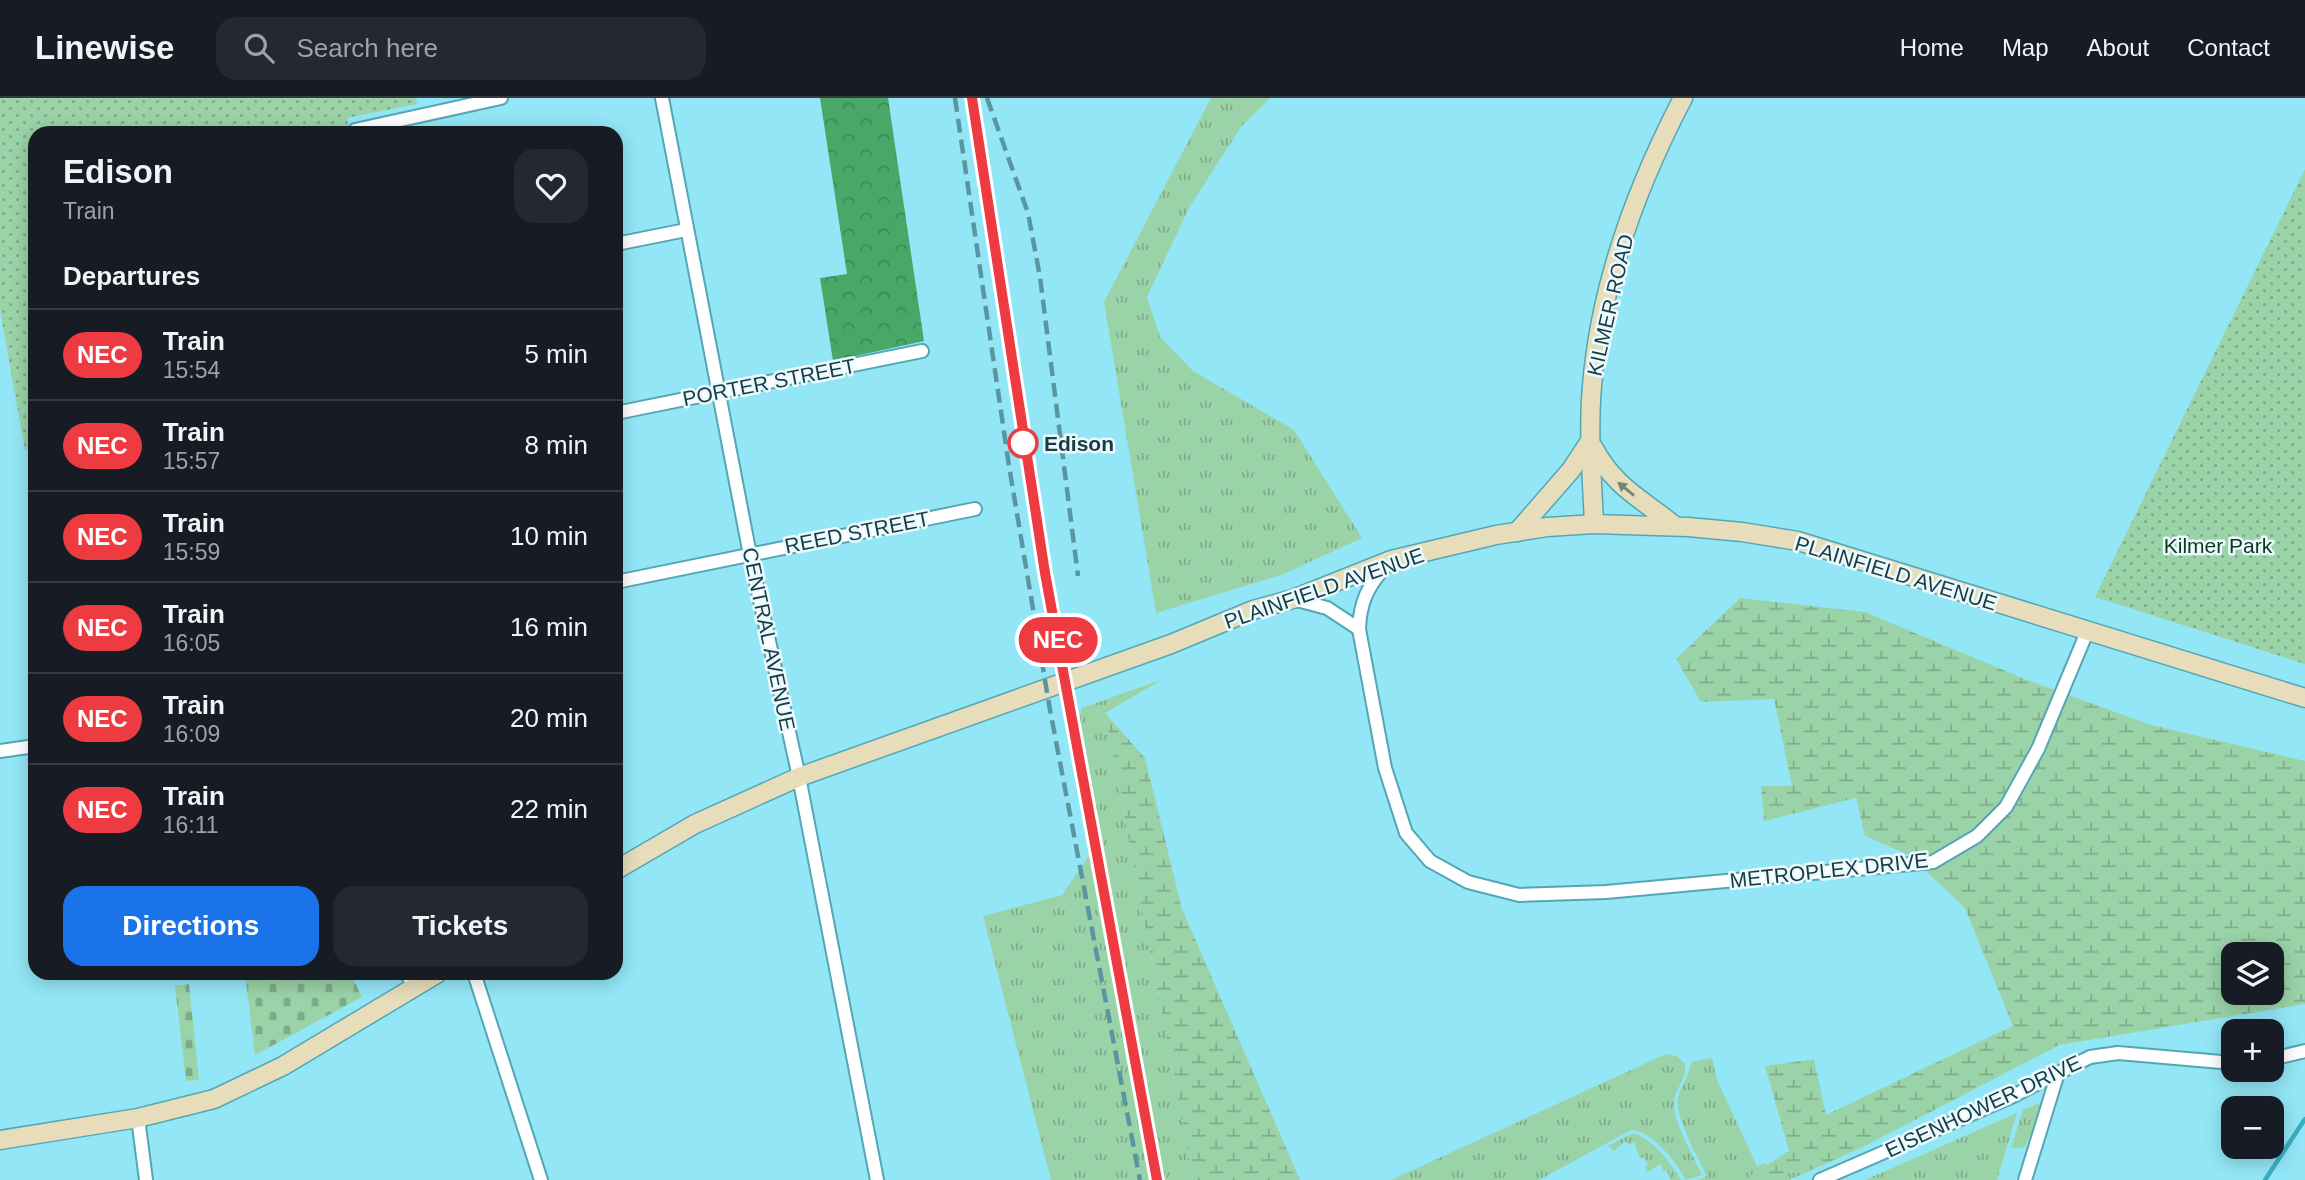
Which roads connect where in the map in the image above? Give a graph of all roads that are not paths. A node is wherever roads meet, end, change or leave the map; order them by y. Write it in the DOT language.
graph roads {
  1 [pos="501,98"];
  2 [pos="662,98"];
  3 [pos="1684,98"];
  4 [pos="373,126"];
  5 [pos="686,230"];
  6 [pos="623,243"];
  7 [pos="922,351"];
  8 [pos="719,392"];
  9 [pos="623,412"];
  10 [pos="1590,441"];
  11 [pos="975,509"];
  12 [pos="1594,524"];
  13 [pos="1675,526"];
  14 [pos="1517,532"];
  15 [pos="750,555"];
  16 [pos="1391,560"];
  17 [pos="623,581"];
  18 [pos="1293,599"];
  19 [pos="1359,629"];
  20 [pos="2087,632"];
  21 [pos="2305,698"];
  22 [pos="28,747"];
  23 [pos="0,751"];
  24 [pos="799,777"];
  25 [pos="623,866"];
  26 [pos="410,980"];
  27 [pos="476,980"];
  28 [pos="2305,1051"];
  29 [pos="2284,1056"];
  30 [pos="2221,1062"];
  31 [pos="2058,1073"];
  32 [pos="138,1118"];
  33 [pos="0,1140"];
  34 [pos="146,1180"];
  35 [pos="541,1180"];
  36 [pos="877,1180"];
  37 [pos="1820,1180"];
  38 [pos="2025,1180"];
  1 -- 4 [label="street"];
  2 -- 5 [label="street, CENTRAL AVENUE"];
  3 -- 10 [label="main road, KILMER ROAD"];
  5 -- 6 [label="street"];
  5 -- 8 [label="street, CENTRAL AVENUE"];
  7 -- 8 [label="street, PORTER STREET"];
  8 -- 9 [label="street, PORTER STREET"];
  8 -- 15 [label="street, CENTRAL AVENUE"];
  10 -- 12 [label="main road, KILMER ROAD"];
  13 -- 10 [label="main road, one-way"];
  10 -- 14 [label="main road"];
  11 -- 15 [label="street, REED STREET"];
  12 -- 13 [label="main road, PLAINFIELD AVENUE"];
  12 -- 14 [label="main road, PLAINFIELD AVENUE"];
  13 -- 20 [label="main road, PLAINFIELD AVENUE"];
  14 -- 16 [label="main road, PLAINFIELD AVENUE"];
  15 -- 17 [label="street, REED STREET"];
  15 -- 24 [label="street, CENTRAL AVENUE"];
  16 -- 18 [label="main road, PLAINFIELD AVENUE"];
  16 -- 19 [label="street, METROPLEX DRIVE"];
  18 -- 19 [label="street"];
  18 -- 24 [label="main road, PLAINFIELD AVENUE"];
  19 -- 20 [label="street, METROPLEX DRIVE"];
  20 -- 21 [label="main road, PLAINFIELD AVENUE"];
  22 -- 23 [label="street"];
  24 -- 25 [label="main road, PLAINFIELD AVENUE"];
  24 -- 36 [label="street, CENTRAL AVENUE"];
  26 -- 32 [label="main road"];
  27 -- 35 [label="street"];
  28 -- 29 [label="street"];
  30 -- 31 [label="street, EISENHOWER DRIVE"];
  31 -- 37 [label="street, EISENHOWER DRIVE"];
  31 -- 38 [label="street"];
  32 -- 33 [label="main road"];
  32 -- 34 [label="street"];
}
